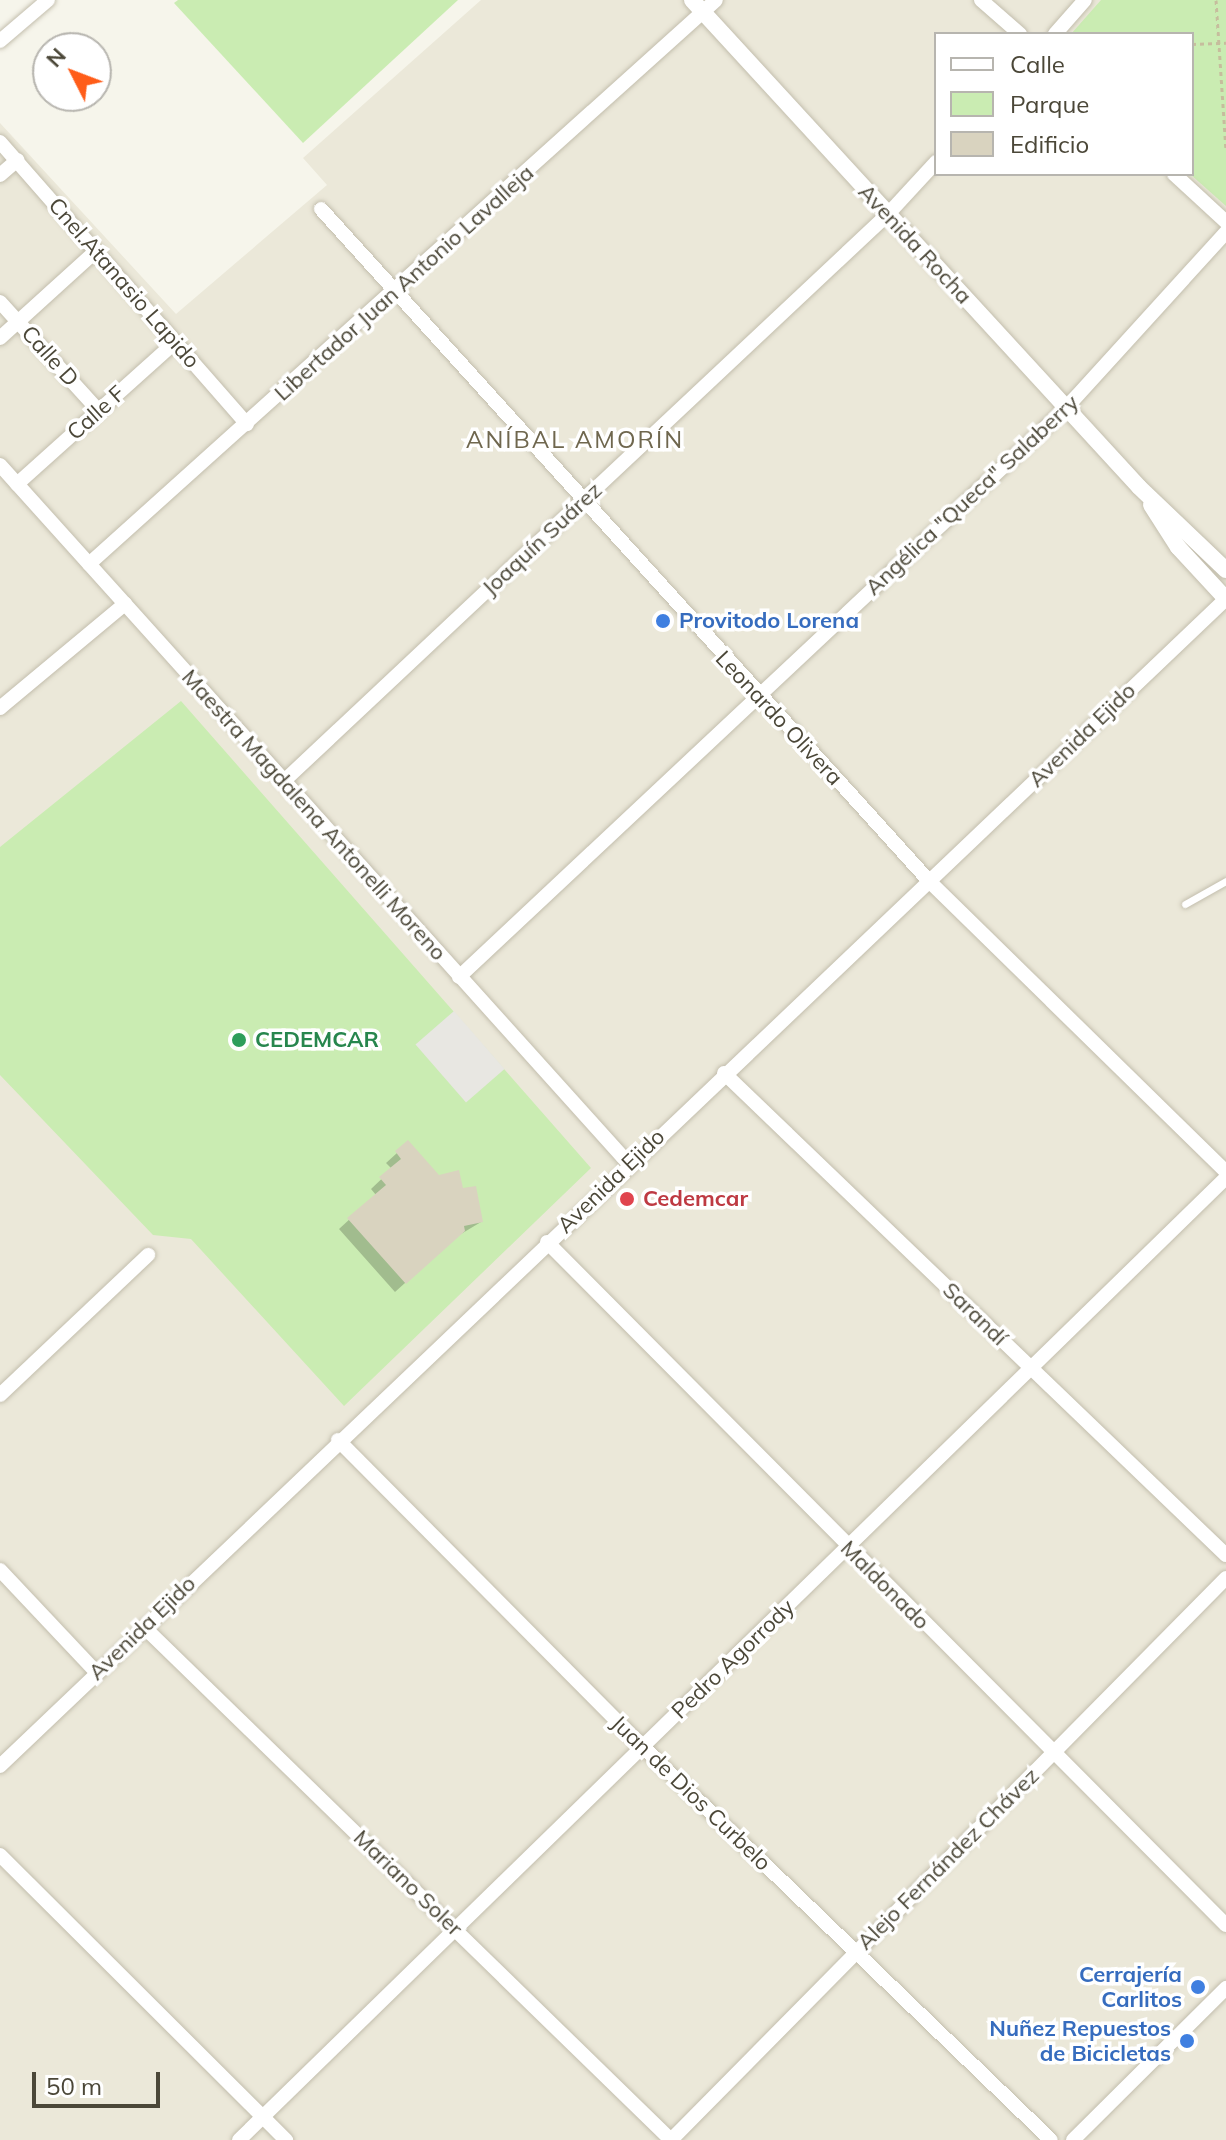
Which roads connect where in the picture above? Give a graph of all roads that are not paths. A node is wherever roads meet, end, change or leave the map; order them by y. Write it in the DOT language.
graph roads {
  1 [pos="48,0"];
  2 [pos="692,0"];
  3 [pos="716,0"];
  4 [pos="981,0"];
  5 [pos="1085,0"];
  6 [pos="703,13"];
  7 [pos="1018,32"];
  8 [pos="1057,32"];
  9 [pos="0,41"];
  10 [pos="0,142"];
  11 [pos="17,160"];
  12 [pos="934,164"];
  13 [pos="0,175"];
  14 [pos="1176,176"];
  15 [pos="321,209"];
  16 [pos="888,214"];
  17 [pos="1226,222"];
  18 [pos="1226,232"];
  19 [pos="96,251"];
  20 [pos="395,293"];
  21 [pos="0,302"];
  22 [pos="18,322"];
  23 [pos="0,338"];
  24 [pos="175,342"];
  25 [pos="1066,408"];
  26 [pos="99,411"];
  27 [pos="247,424"];
  28 [pos="0,465"];
  29 [pos="17,484"];
  30 [pos="1139,487"];
  31 [pos="581,503"];
  32 [pos="89,564"];
  33 [pos="1226,570"];
  34 [pos="1226,599"];
  35 [pos="125,604"];
  36 [pos="759,696"];
  37 [pos="0,708"];
  38 [pos="284,781"];
  39 [pos="929,881"];
  40 [pos="1226,881"];
  41 [pos="1185,904"];
  42 [pos="459,977"];
  43 [pos="724,1073"];
  44 [pos="629,1164"];
  45 [pos="1226,1175"];
  46 [pos="547,1242"];
  47 [pos="148,1255"];
  48 [pos="1031,1367"];
  49 [pos="0,1395"];
  50 [pos="338,1440"];
  51 [pos="847,1548"];
  52 [pos="1226,1555"];
  53 [pos="0,1570"];
  54 [pos="1226,1578"];
  55 [pos="144,1627"];
  56 [pos="96,1672"];
  57 [pos="643,1747"];
  58 [pos="1054,1753"];
  59 [pos="0,1766"];
  60 [pos="0,1855"];
  61 [pos="1226,1925"];
  62 [pos="456,1929"];
  63 [pos="855,1952"];
  64 [pos="1226,1988"];
  65 [pos="263,2117"];
  66 [pos="239,2140"];
  67 [pos="286,2140"];
  68 [pos="671,2140"];
  69 [pos="1051,2140"];
  70 [pos="1073,2140"];
  1 -- 9 [label="street"];
  2 -- 6 [label="street, Avenida Rocha"];
  3 -- 6 [label="street, Libertador Juan Antonio Lavalleja"];
  4 -- 7 [label="street"];
  5 -- 8 [label="street"];
  6 -- 16 [label="street, Avenida Rocha"];
  6 -- 20 [label="street, Libertador Juan Antonio Lavalleja"];
  10 -- 11 [label="street, Cnel.Atanasio Lapido"];
  11 -- 13 [label="street"];
  11 -- 19 [label="street, Cnel.Atanasio Lapido"];
  12 -- 16 [label="street, Joaquín Suárez"];
  14 -- 17 [label="street"];
  15 -- 20 [label="street, Leonardo Olivera"];
  16 -- 25 [label="street, Avenida Rocha"];
  16 -- 31 [label="street, Joaquín Suárez"];
  18 -- 25 [label="street, Angélica \"Queca\" Salaberry"];
  19 -- 22 [label="street"];
  19 -- 24 [label="street, Cnel.Atanasio Lapido"];
  20 -- 27 [label="street, Libertador Juan Antonio Lavalleja"];
  20 -- 31 [label="street, Leonardo Olivera"];
  21 -- 22 [label="street, Calle D"];
  22 -- 23 [label="street"];
  22 -- 26 [label="street, Calle D"];
  24 -- 26 [label="street, Calle F"];
  24 -- 27 [label="street, Cnel.Atanasio Lapido"];
  25 -- 30 [label="street, Avenida Rocha"];
  25 -- 36 [label="street, Angélica \"Queca\" Salaberry"];
  26 -- 29 [label="street, Calle F"];
  27 -- 32 [label="street, Libertador Juan Antonio Lavalleja"];
  28 -- 29 [label="street, Maestra Magdalena Antonelli Moreno"];
  29 -- 32 [label="street, Maestra Magdalena Antonelli Moreno"];
  30 -- 33 [label="street, Avenida Rocha"];
  30 -- 34 [label="street, Avenida Rocha"];
  31 -- 36 [label="street, Leonardo Olivera"];
  31 -- 38 [label="street, Joaquín Suárez"];
  32 -- 35 [label="street, Maestra Magdalena Antonelli Moreno"];
  34 -- 39 [label="street, Avenida Ejido"];
  35 -- 37 [label="street"];
  35 -- 38 [label="street, Maestra Magdalena Antonelli Moreno"];
  36 -- 39 [label="street, Leonardo Olivera"];
  36 -- 42 [label="street, Angélica \"Queca\" Salaberry"];
  38 -- 42 [label="street, Maestra Magdalena Antonelli Moreno"];
  39 -- 43 [label="street, Avenida Ejido"];
  39 -- 45 [label="street, Leonardo Olivera"];
  40 -- 41 [label="lane"];
  42 -- 44 [label="street, Maestra Magdalena Antonelli Moreno"];
  43 -- 44 [label="street, Avenida Ejido"];
  43 -- 48 [label="street, Sarandí"];
  44 -- 46 [label="street, Avenida Ejido"];
  45 -- 48 [label="street, Pedro Agorrody"];
  46 -- 50 [label="street, Avenida Ejido"];
  46 -- 51 [label="street, Maldonado"];
  47 -- 49 [label="street"];
  48 -- 51 [label="street, Pedro Agorrody"];
  48 -- 52 [label="street, Sarandí"];
  50 -- 55 [label="street, Avenida Ejido"];
  50 -- 57 [label="street, Juan de Dios Curbelo"];
  51 -- 57 [label="street, Pedro Agorrody"];
  51 -- 58 [label="street, Maldonado"];
  53 -- 56 [label="street"];
  54 -- 58 [label="street, Alejo Fernández Chávez"];
  55 -- 56 [label="street, Avenida Ejido"];
  55 -- 62 [label="street, Mariano Soler"];
  56 -- 59 [label="street, Avenida Ejido"];
  57 -- 62 [label="street, Pedro Agorrody"];
  57 -- 63 [label="street, Juan de Dios Curbelo"];
  58 -- 61 [label="street, Maldonado"];
  58 -- 63 [label="street, Alejo Fernández Chávez"];
  60 -- 65 [label="street"];
  62 -- 65 [label="street, Pedro Agorrody"];
  62 -- 68 [label="street, Mariano Soler"];
  63 -- 68 [label="street, Alejo Fernández Chávez"];
  63 -- 69 [label="street, Juan de Dios Curbelo"];
  64 -- 70 [label="street"];
  65 -- 66 [label="street, Pedro Agorrody"];
  65 -- 67 [label="street"];
}
